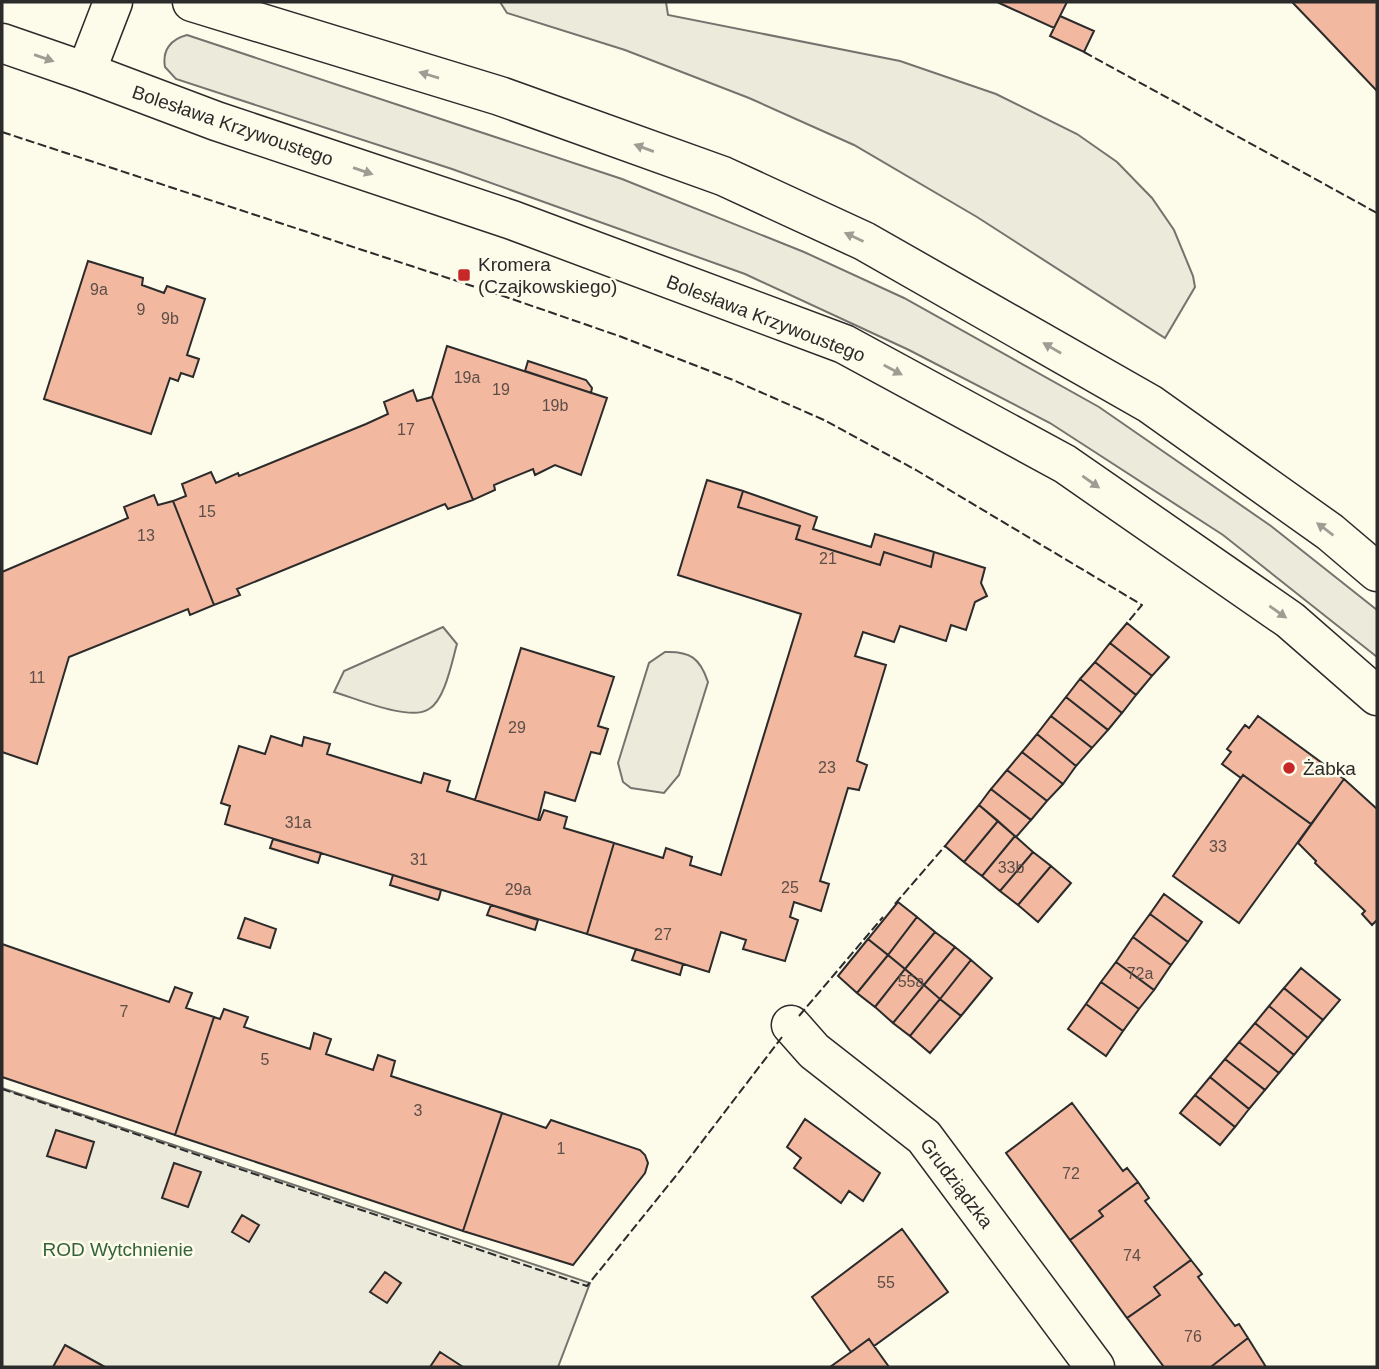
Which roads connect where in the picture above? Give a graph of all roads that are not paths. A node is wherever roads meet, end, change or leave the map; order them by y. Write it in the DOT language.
graph roads {
  1 [pos="113,2"];
  2 [pos="192,2"];
  3 [pos="2,43"];
  4 [pos="86,72"];
  5 [pos="1377,572"];
  6 [pos="1377,696"];
  7 [pos="791,1025"];
  8 [pos="1095,1367"];
  1 -- 4 [label="main road"];
  5 -- 2 [label="main road, one-way"];
  3 -- 4 [label="main road, Bolesława Krzywoustego, one-way"];
  4 -- 6 [label="main road, Bolesława Krzywoustego, one-way"];
  7 -- 8 [label="main road, Grudziądzka"];
}
